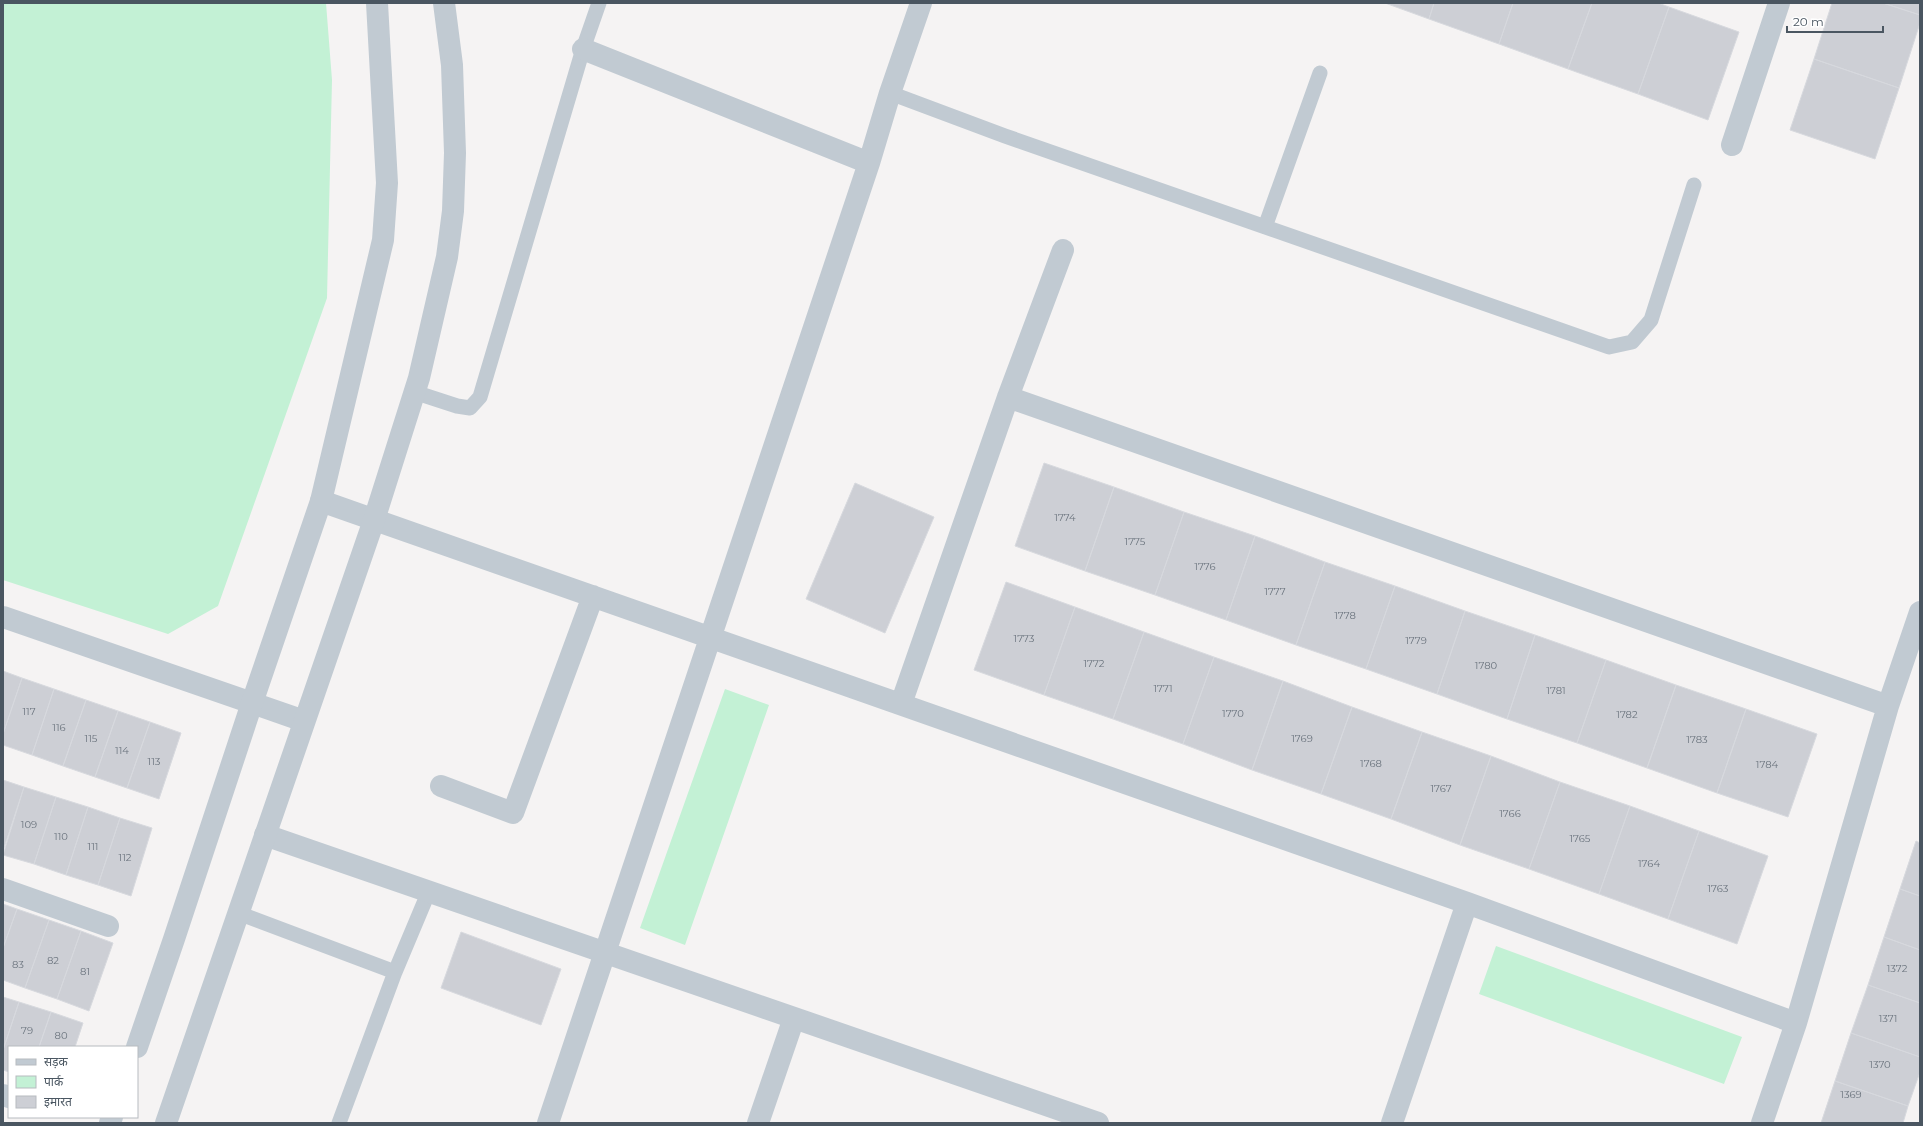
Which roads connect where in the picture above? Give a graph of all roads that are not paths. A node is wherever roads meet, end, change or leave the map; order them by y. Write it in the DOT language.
graph roads {
  1 [pos="377,3"];
  2 [pos="444,3"];
  3 [pos="921,3"];
  4 [pos="1779,3"];
  5 [pos="593,4"];
  6 [pos="583,49"];
  7 [pos="1320,73"];
  8 [pos="890,93"];
  9 [pos="1732,144"];
  10 [pos="869,163"];
  11 [pos="1694,186"];
  12 [pos="1265,227"];
  13 [pos="1063,250"];
  14 [pos="414,392"];
  15 [pos="1008,397"];
  16 [pos="321,501"];
  17 [pos="374,520"];
  18 [pos="593,596"];
  19 [pos="1920,612"];
  20 [pos="3,617"];
  21 [pos="710,637"];
  22 [pos="252,703"];
  23 [pos="901,704"];
  24 [pos="1888,706"];
  25 [pos="304,721"];
  26 [pos="441,786"];
  27 [pos="265,835"];
  28 [pos="3,889"];
  29 [pos="428,891"];
  30 [pos="1467,903"];
  31 [pos="238,913"];
  32 [pos="108,926"];
  33 [pos="606,952"];
  34 [pos="395,972"];
  35 [pos="794,1018"];
  36 [pos="1796,1023"];
  37 [pos="137,1046"];
  38 [pos="1074,1119"];
  39 [pos="166,1123"];
  40 [pos="339,1123"];
  41 [pos="548,1123"];
  42 [pos="758,1123"];
  43 [pos="1098,1123"];
  44 [pos="1392,1123"];
  45 [pos="1762,1123"];
  1 -- 16 [label="street"];
  2 -- 14 [label="street"];
  3 -- 8 [label="street"];
  4 -- 9 [label="street"];
  5 -- 6 [label="lane"];
  6 -- 10 [label="street"];
  6 -- 14 [label="lane"];
  7 -- 12 [label="lane"];
  8 -- 10 [label="street"];
  8 -- 12 [label="lane"];
  10 -- 21 [label="street"];
  11 -- 12 [label="lane"];
  13 -- 15 [label="street"];
  14 -- 17 [label="street"];
  15 -- 23 [label="street"];
  15 -- 24 [label="street"];
  16 -- 17 [label="street"];
  16 -- 22 [label="street"];
  17 -- 18 [label="street"];
  17 -- 25 [label="street"];
  18 -- 21 [label="street"];
  18 -- 26 [label="street"];
  19 -- 24 [label="street"];
  20 -- 22 [label="street"];
  21 -- 23 [label="street"];
  21 -- 33 [label="street"];
  22 -- 25 [label="street"];
  22 -- 37 [label="street"];
  23 -- 30 [label="street"];
  24 -- 36 [label="street"];
  25 -- 27 [label="street"];
  27 -- 29 [label="street"];
  27 -- 31 [label="street"];
  28 -- 32 [label="street"];
  29 -- 33 [label="street"];
  29 -- 34 [label="lane"];
  30 -- 36 [label="street"];
  30 -- 44 [label="street"];
  31 -- 34 [label="lane"];
  31 -- 39 [label="street"];
  33 -- 35 [label="street"];
  33 -- 41 [label="street"];
  34 -- 40 [label="lane"];
  35 -- 38 [label="street"];
  35 -- 42 [label="street"];
  36 -- 45 [label="street"];
  38 -- 43 [label="street"];
}
